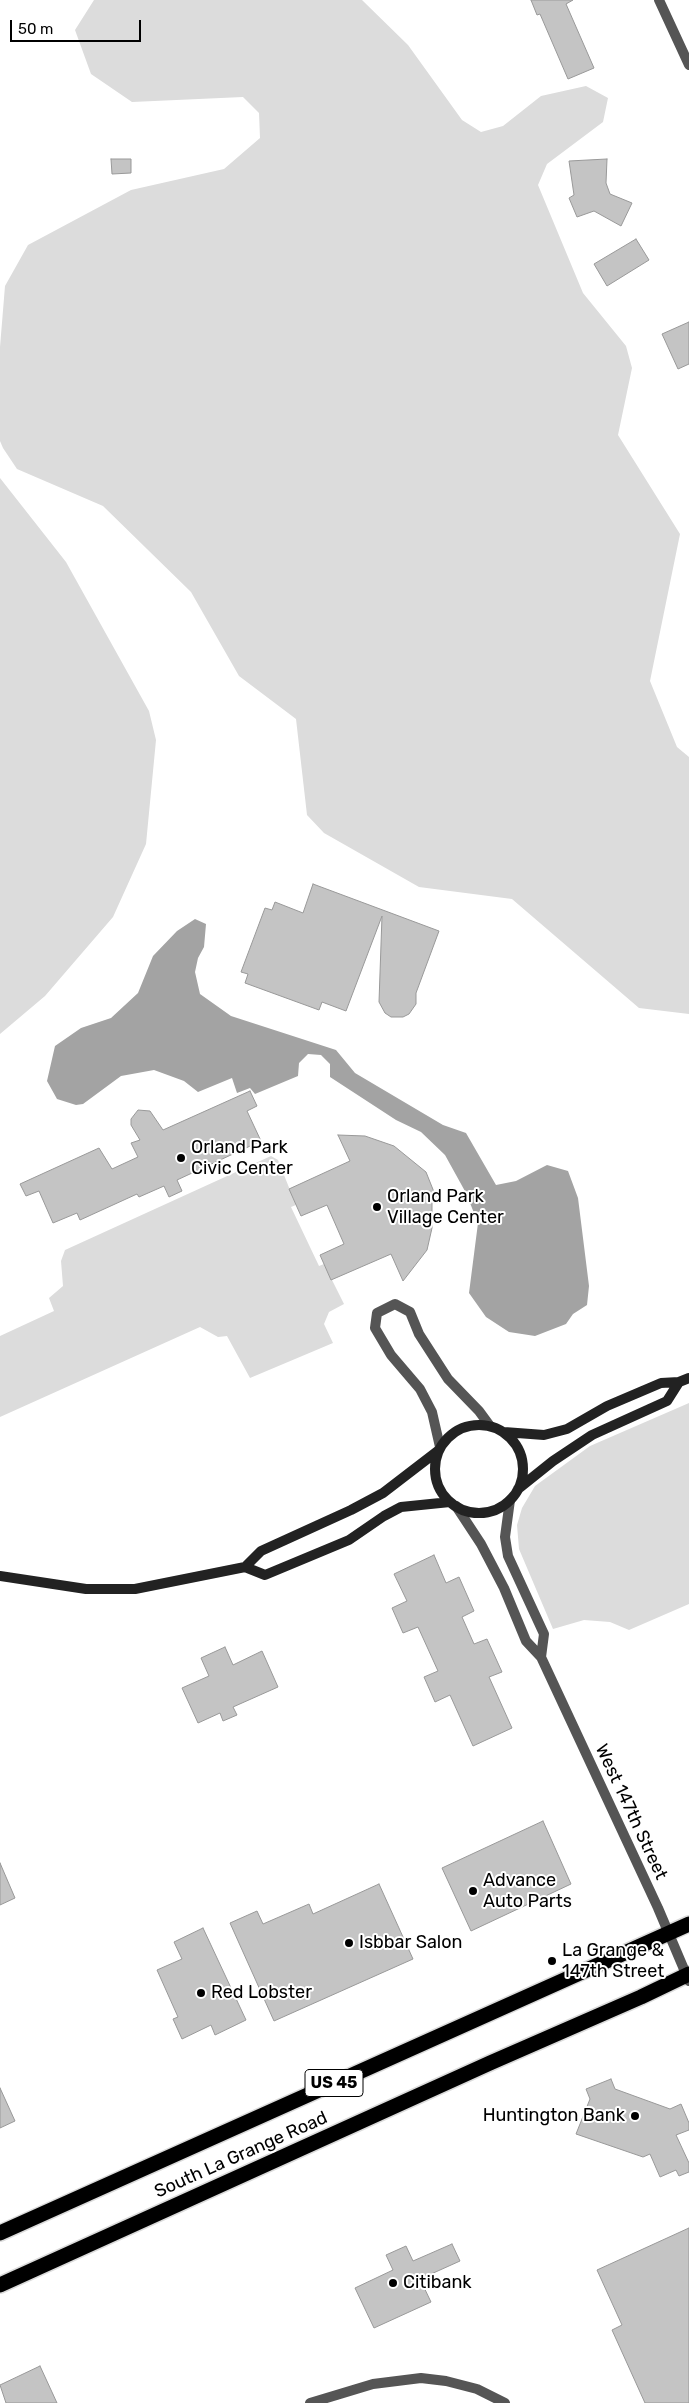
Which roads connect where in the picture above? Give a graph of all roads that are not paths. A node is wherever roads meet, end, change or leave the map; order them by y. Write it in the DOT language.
graph roads {
  1 [pos="659,0"];
  2 [pos="689,65"];
  3 [pos="684,1380"];
  4 [pos="490,1426"];
  5 [pos="504,1432"];
  6 [pos="440,1449"];
  7 [pos="518,1490"];
  8 [pos="510,1500"];
  9 [pos="453,1504"];
  10 [pos="245,1567"];
  11 [pos="0,1576"];
  12 [pos="542,1657"];
  13 [pos="689,1924"];
  14 [pos="668,1933"];
  15 [pos="688,1977"];
  16 [pos="0,2233"];
  17 [pos="0,2285"];
  18 [pos="310,2403"];
  19 [pos="505,2403"];
  1 -- 2 [label="street"];
  3 -- 5 [label="street"];
  3 -- 7 [label="street"];
  4 -- 5 [label="street"];
  4 -- 6 [label="street"];
  4 -- 6 [label="street"];
  5 -- 7 [label="street"];
  6 -- 9 [label="street"];
  6 -- 10 [label="street"];
  7 -- 8 [label="street"];
  8 -- 9 [label="street"];
  8 -- 12 [label="street, West 147th Street"];
  9 -- 10 [label="street"];
  9 -- 12 [label="street, West 147th Street"];
  10 -- 11 [label="street"];
  12 -- 14 [label="street, West 147th Street"];
  13 -- 14 [label="highway, South La Grange Road / US 45"];
  14 -- 15 [label="street, West 147th Street"];
  14 -- 16 [label="highway, South La Grange Road / US 45"];
  15 -- 17 [label="highway, South La Grange Road / US 45"];
  18 -- 19 [label="street"];
}
